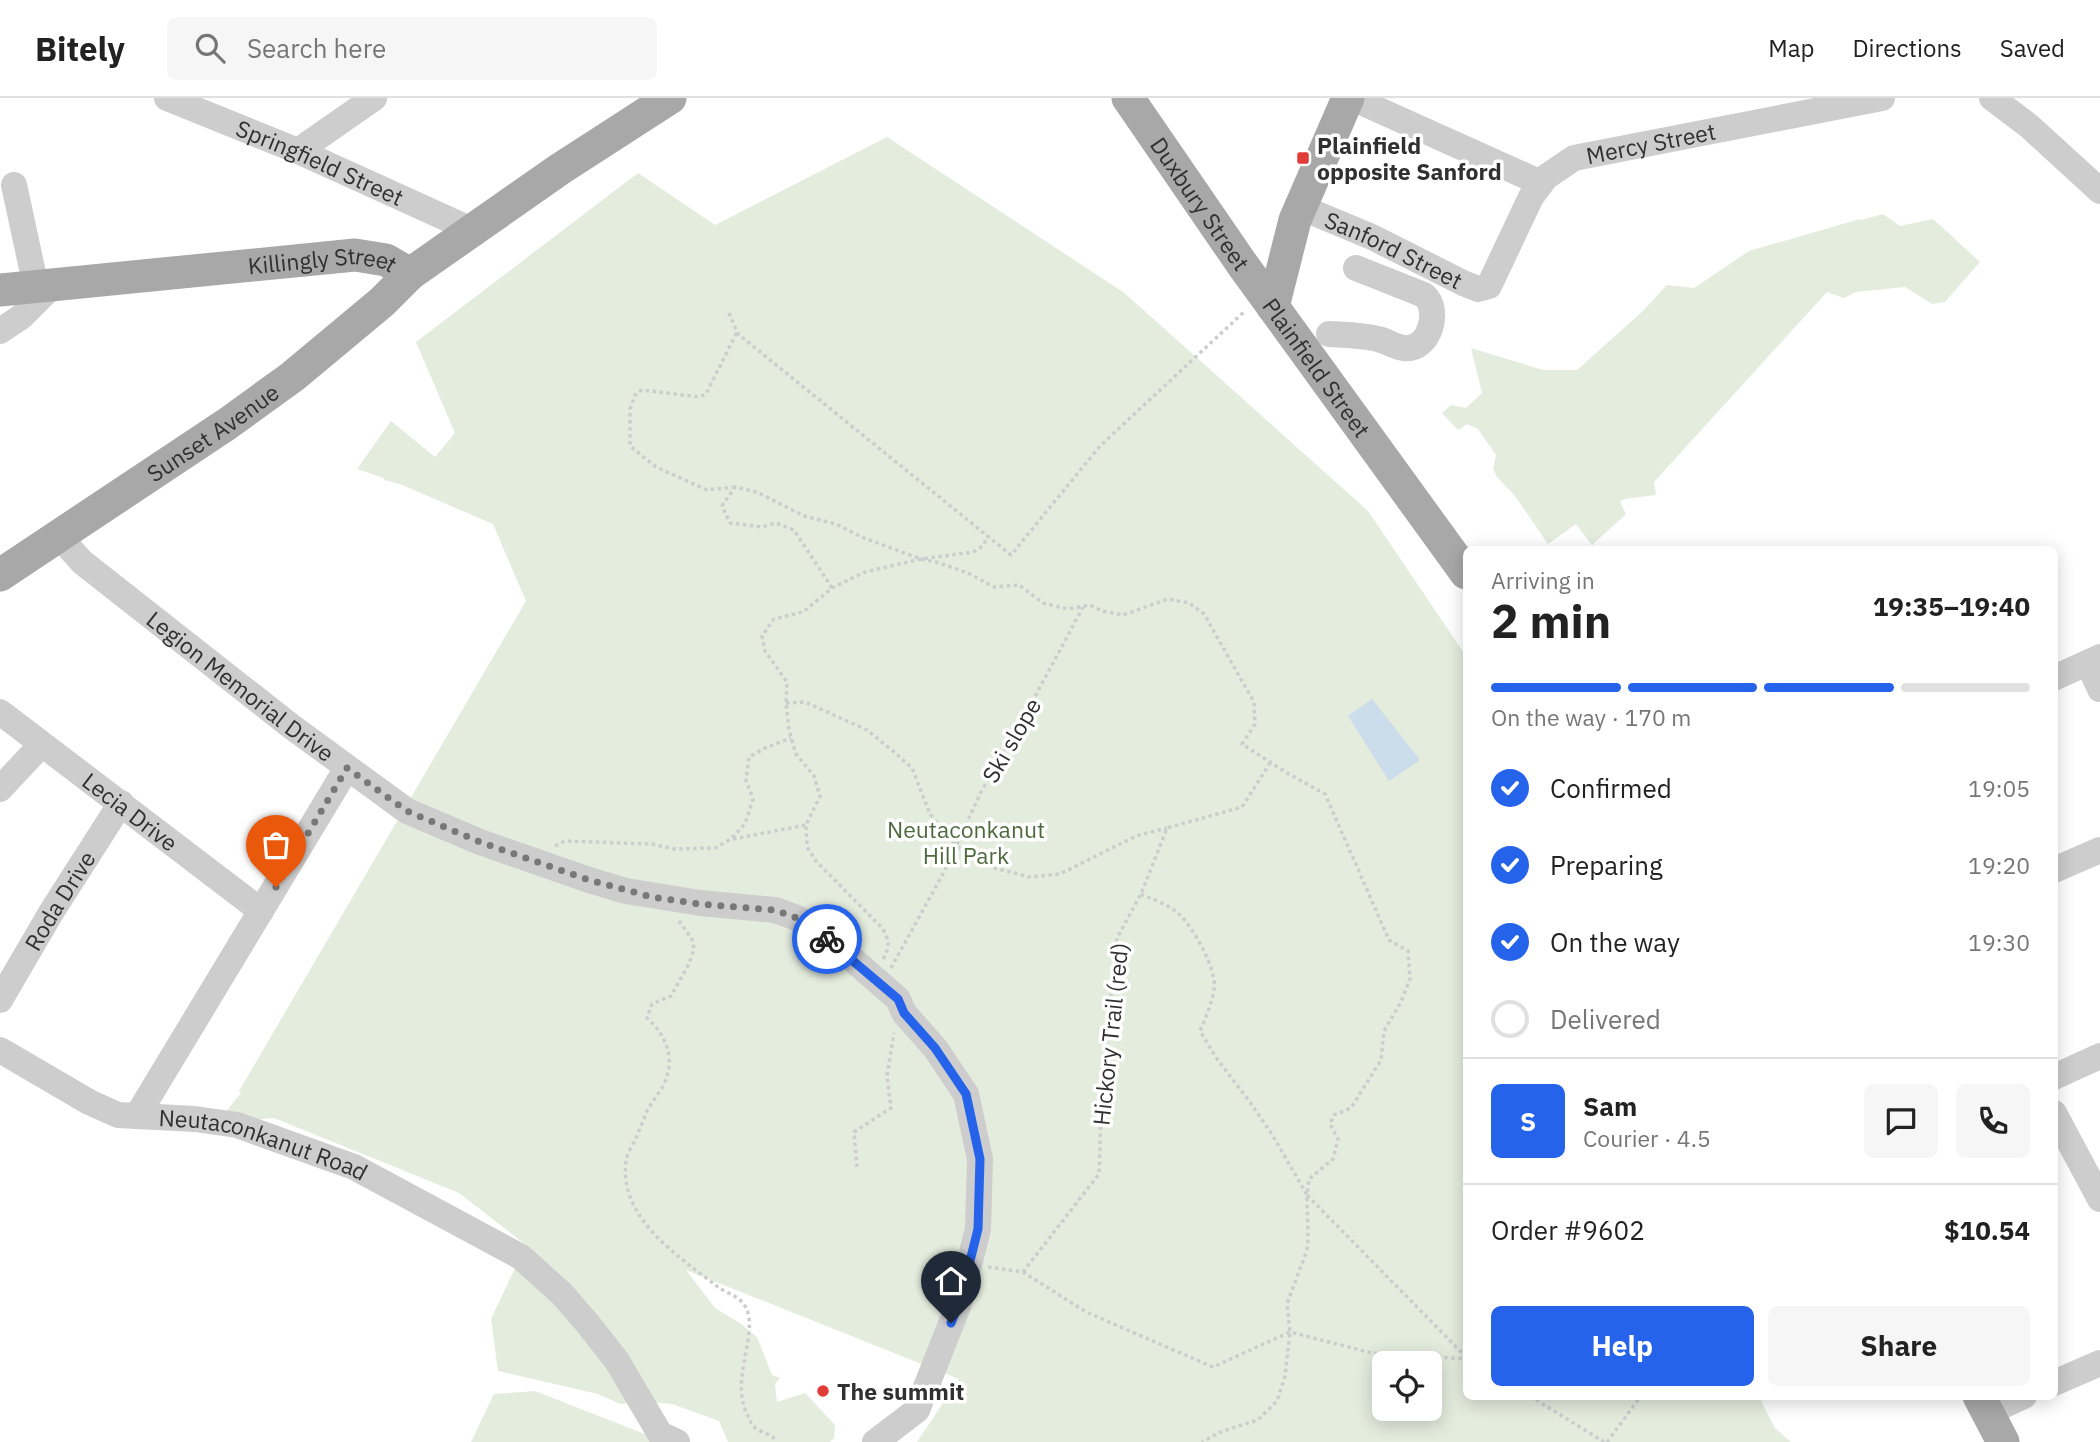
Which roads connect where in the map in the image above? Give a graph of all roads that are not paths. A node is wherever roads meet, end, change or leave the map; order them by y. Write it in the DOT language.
graph roads {
  1 [pos="167,98"];
  2 [pos="374,98"];
  3 [pos="670,98"];
  4 [pos="1128,98"];
  5 [pos="1350,98"];
  6 [pos="1882,98"];
  7 [pos="1992,98"];
  8 [pos="298,151"];
  9 [pos="1541,183"];
  10 [pos="14,185"];
  11 [pos="2100,191"];
  12 [pos="1300,207"];
  13 [pos="472,230"];
  14 [pos="1356,268"];
  15 [pos="410,274"];
  16 [pos="44,286"];
  17 [pos="1489,286"];
  18 [pos="0,290"];
  19 [pos="1262,306"];
  20 [pos="0,331"];
  21 [pos="1329,334"];
  22 [pos="59,536"];
  23 [pos="1463,569"];
  24 [pos="0,575"];
  25 [pos="2094,660"];
  26 [pos="2058,676"];
  27 [pos="2100,689"];
  28 [pos="0,712"];
  29 [pos="41,745"];
  30 [pos="347,768"];
  31 [pos="0,789"];
  32 [pos="121,803"];
  33 [pos="2100,850"];
  34 [pos="2058,868"];
  35 [pos="261,911"];
  36 [pos="0,1000"];
  37 [pos="0,1050"];
  38 [pos="2100,1056"];
  39 [pos="2058,1075"];
  40 [pos="137,1116"];
  41 [pos="2058,1121"];
  42 [pos="2100,1199"];
  43 [pos="2100,1363"];
  44 [pos="2058,1381"];
  45 [pos="2006,1400"];
  46 [pos="1983,1405"];
  47 [pos="677,1442"];
  48 [pos="875,1442"];
  49 [pos="2003,1442"];
  1 -- 8 [label="street, Springfield Street"];
  2 -- 8 [label="street"];
  3 -- 13 [label="main road, Killingly Street"];
  4 -- 19 [label="main road, Duxbury Street"];
  5 -- 9 [label="street"];
  5 -- 12 [label="main road, Plainfield Street"];
  6 -- 9 [label="street, Mercy Street"];
  7 -- 11 [label="street"];
  8 -- 13 [label="street, Springfield Street"];
  9 -- 17 [label="street, Mercy Street"];
  10 -- 16 [label="street"];
  12 -- 17 [label="street, Sanford Street"];
  12 -- 19 [label="main road, Plainfield Street"];
  13 -- 15 [label="main road, Killingly Street"];
  14 -- 21 [label="street"];
  15 -- 16 [label="main road, Killingly Street"];
  15 -- 22 [label="main road, Sunset Avenue"];
  16 -- 18 [label="main road, Killingly Street"];
  16 -- 20 [label="street"];
  19 -- 23 [label="main road, Plainfield Street"];
  22 -- 24 [label="main road, Sunset Avenue"];
  22 -- 30 [label="street, Legion Memorial Drive"];
  25 -- 26 [label="street"];
  25 -- 27 [label="street"];
  28 -- 29 [label="street, Lecia Drive"];
  29 -- 31 [label="street"];
  29 -- 32 [label="street, Lecia Drive"];
  30 -- 35 [label="street"];
  30 -- 48 [label="street, Legion Memorial Drive"];
  32 -- 35 [label="street, Lecia Drive"];
  32 -- 36 [label="street, Roda Drive"];
  33 -- 34 [label="street"];
  35 -- 40 [label="street"];
  37 -- 40 [label="street, Neutaconkanut Road"];
  38 -- 39 [label="street"];
  40 -- 47 [label="street, Neutaconkanut Road"];
  41 -- 42 [label="street"];
  43 -- 44 [label="street"];
  45 -- 46 [label="street"];
  46 -- 49 [label="main road"];
}
